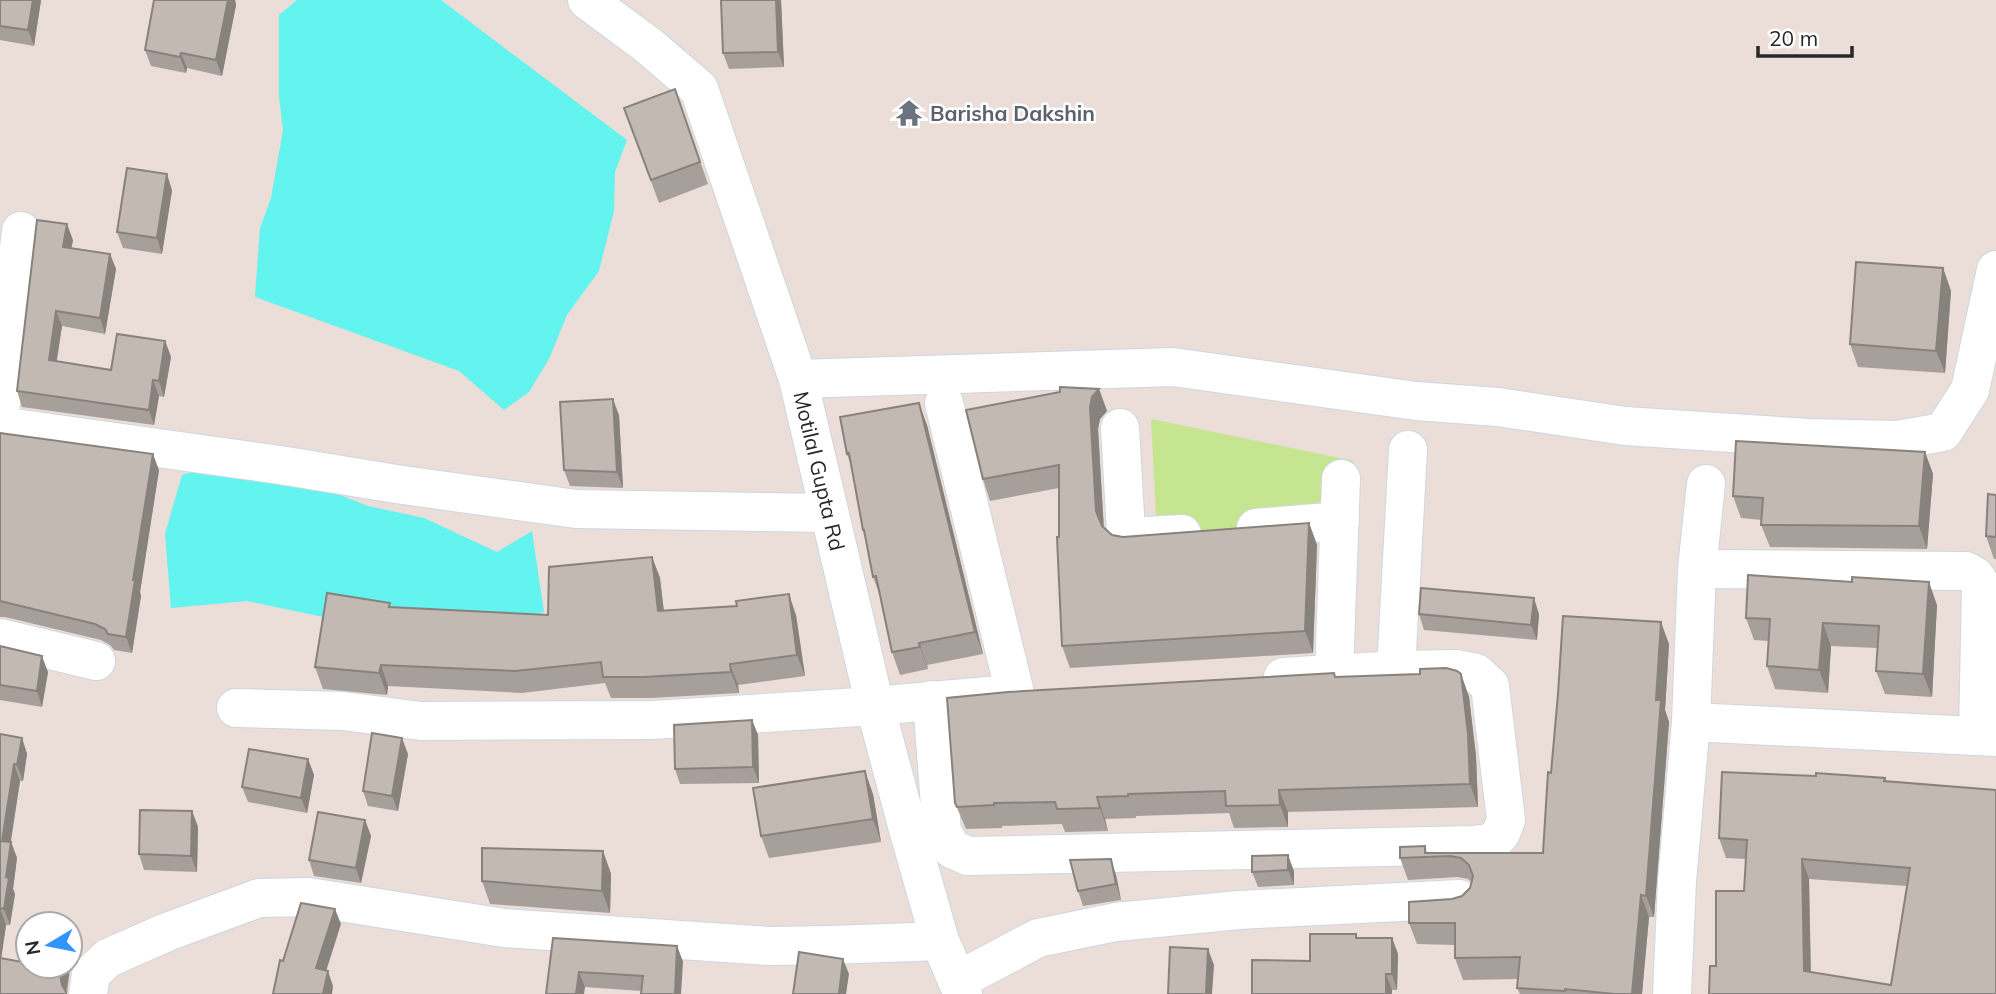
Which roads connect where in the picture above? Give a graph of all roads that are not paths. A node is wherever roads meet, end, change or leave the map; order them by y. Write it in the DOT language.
graph roads {
  1 [pos="587,0"];
  2 [pos="21,231"];
  3 [pos="1996,270"];
  4 [pos="798,379"];
  5 [pos="944,403"];
  6 [pos="0,411"];
  7 [pos="0,426"];
  8 [pos="1120,428"];
  9 [pos="1408,450"];
  10 [pos="1341,479"];
  11 [pos="1706,484"];
  12 [pos="829,513"];
  13 [pos="1339,521"];
  14 [pos="1697,569"];
  15 [pos="0,638"];
  16 [pos="96,661"];
  17 [pos="1396,670"];
  18 [pos="1334,674"];
  19 [pos="1251,679"];
  20 [pos="932,700"];
  21 [pos="875,706"];
  22 [pos="236,708"];
  23 [pos="1691,722"];
  24 [pos="1987,736"];
  25 [pos="1459,899"];
  26 [pos="940,941"];
  27 [pos="960,987"];
  28 [pos="88,994"];
  29 [pos="1672,994"];
  1 -- 4 [label="street, Motilal Gupta Rd"];
  2 -- 6 [label="street"];
  3 -- 4 [label="street"];
  4 -- 12 [label="street, Motilal Gupta Rd"];
  5 -- 20 [label="street"];
  7 -- 12 [label="street"];
  8 -- 13 [label="street"];
  9 -- 17 [label="street"];
  10 -- 13 [label="street"];
  11 -- 14 [label="street"];
  12 -- 21 [label="street, Motilal Gupta Rd"];
  13 -- 18 [label="street"];
  14 -- 23 [label="street"];
  14 -- 24 [label="street"];
  15 -- 16 [label="street"];
  17 -- 18 [label="street"];
  17 -- 20 [label="street"];
  18 -- 19 [label="street"];
  20 -- 21 [label="street"];
  21 -- 22 [label="street"];
  21 -- 26 [label="street, Motilal Gupta Rd"];
  23 -- 24 [label="street"];
  23 -- 29 [label="street"];
  25 -- 27 [label="street"];
  26 -- 27 [label="street, Motilal Gupta Rd"];
  26 -- 28 [label="street"];
}
